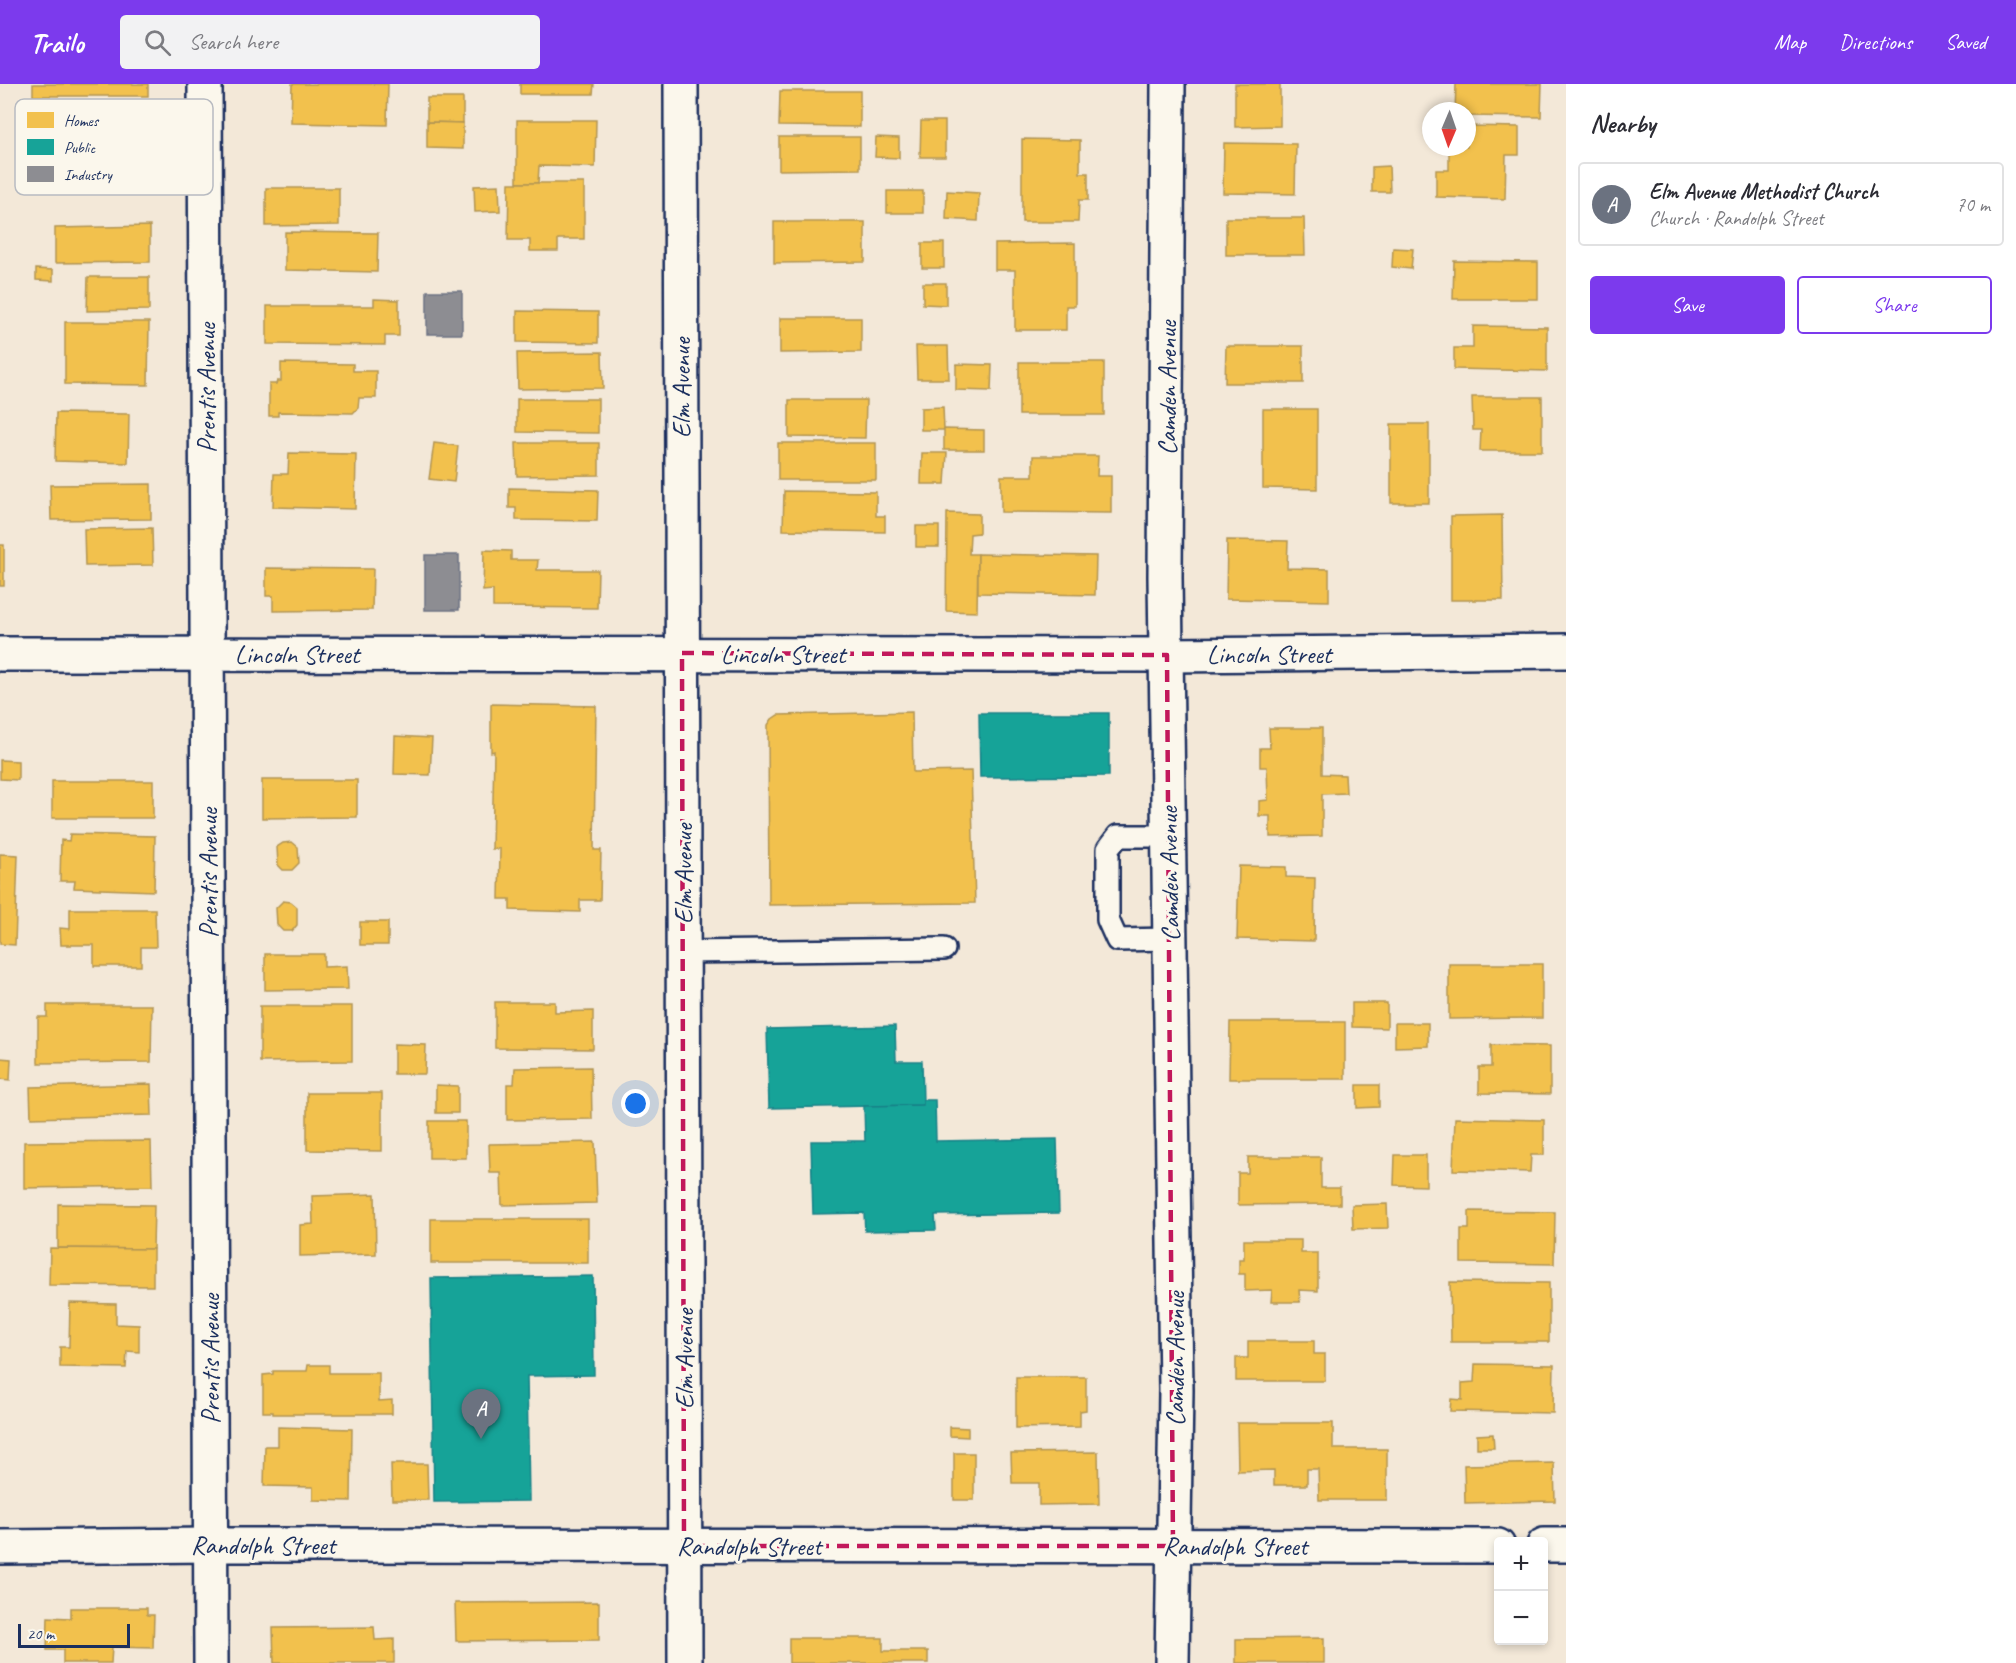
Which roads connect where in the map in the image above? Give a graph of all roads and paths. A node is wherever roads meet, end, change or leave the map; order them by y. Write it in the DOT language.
graph roads {
  1 [pos="205,84"];
  2 [pos="681,84"];
  3 [pos="1168,84"];
  4 [pos="205,99"];
  5 [pos="205,195"];
  6 [pos="1566,651"];
  7 [pos="682,653"];
  8 [pos="0,654"];
  9 [pos="207,654"];
  10 [pos="1167,655"];
  11 [pos="1169,836"];
  12 [pos="1170,939"];
  13 [pos="944,949"];
  14 [pos="683,952"];
  15 [pos="211,1545"];
  16 [pos="1548,1545"];
  17 [pos="1566,1545"];
  18 [pos="684,1546"];
  19 [pos="1173,1546"];
  20 [pos="1494,1546"];
  21 [pos="0,1547"];
  22 [pos="211,1663"];
  23 [pos="685,1663"];
  24 [pos="1172,1663"];
  1 -- 4 [label="street, Prentis Avenue"];
  2 -- 7 [label="street, Elm Avenue"];
  3 -- 10 [label="street, Camden Avenue"];
  5 -- 9 [label="street, Prentis Avenue"];
  6 -- 10 [label="street, Lincoln Street"];
  7 -- 9 [label="street, Lincoln Street"];
  7 -- 10 [label="street, Lincoln Street"];
  7 -- 14 [label="street, Elm Avenue"];
  8 -- 9 [label="street, Lincoln Street"];
  9 -- 15 [label="street, Prentis Avenue"];
  10 -- 11 [label="street, Camden Avenue"];
  11 -- 12 [label="street, Camden Avenue"];
  11 -- 12 [label="lane"];
  12 -- 19 [label="street, Camden Avenue"];
  13 -- 14 [label="lane"];
  14 -- 18 [label="street, Elm Avenue"];
  15 -- 18 [label="street, Randolph Street"];
  15 -- 21 [label="street, Randolph Street"];
  15 -- 22 [label="street, Prentis Avenue"];
  16 -- 17 [label="street"];
  18 -- 19 [label="street, Randolph Street"];
  18 -- 23 [label="street, Elm Avenue"];
  19 -- 20 [label="street, Randolph Street"];
  19 -- 24 [label="street, Camden Avenue"];
}
